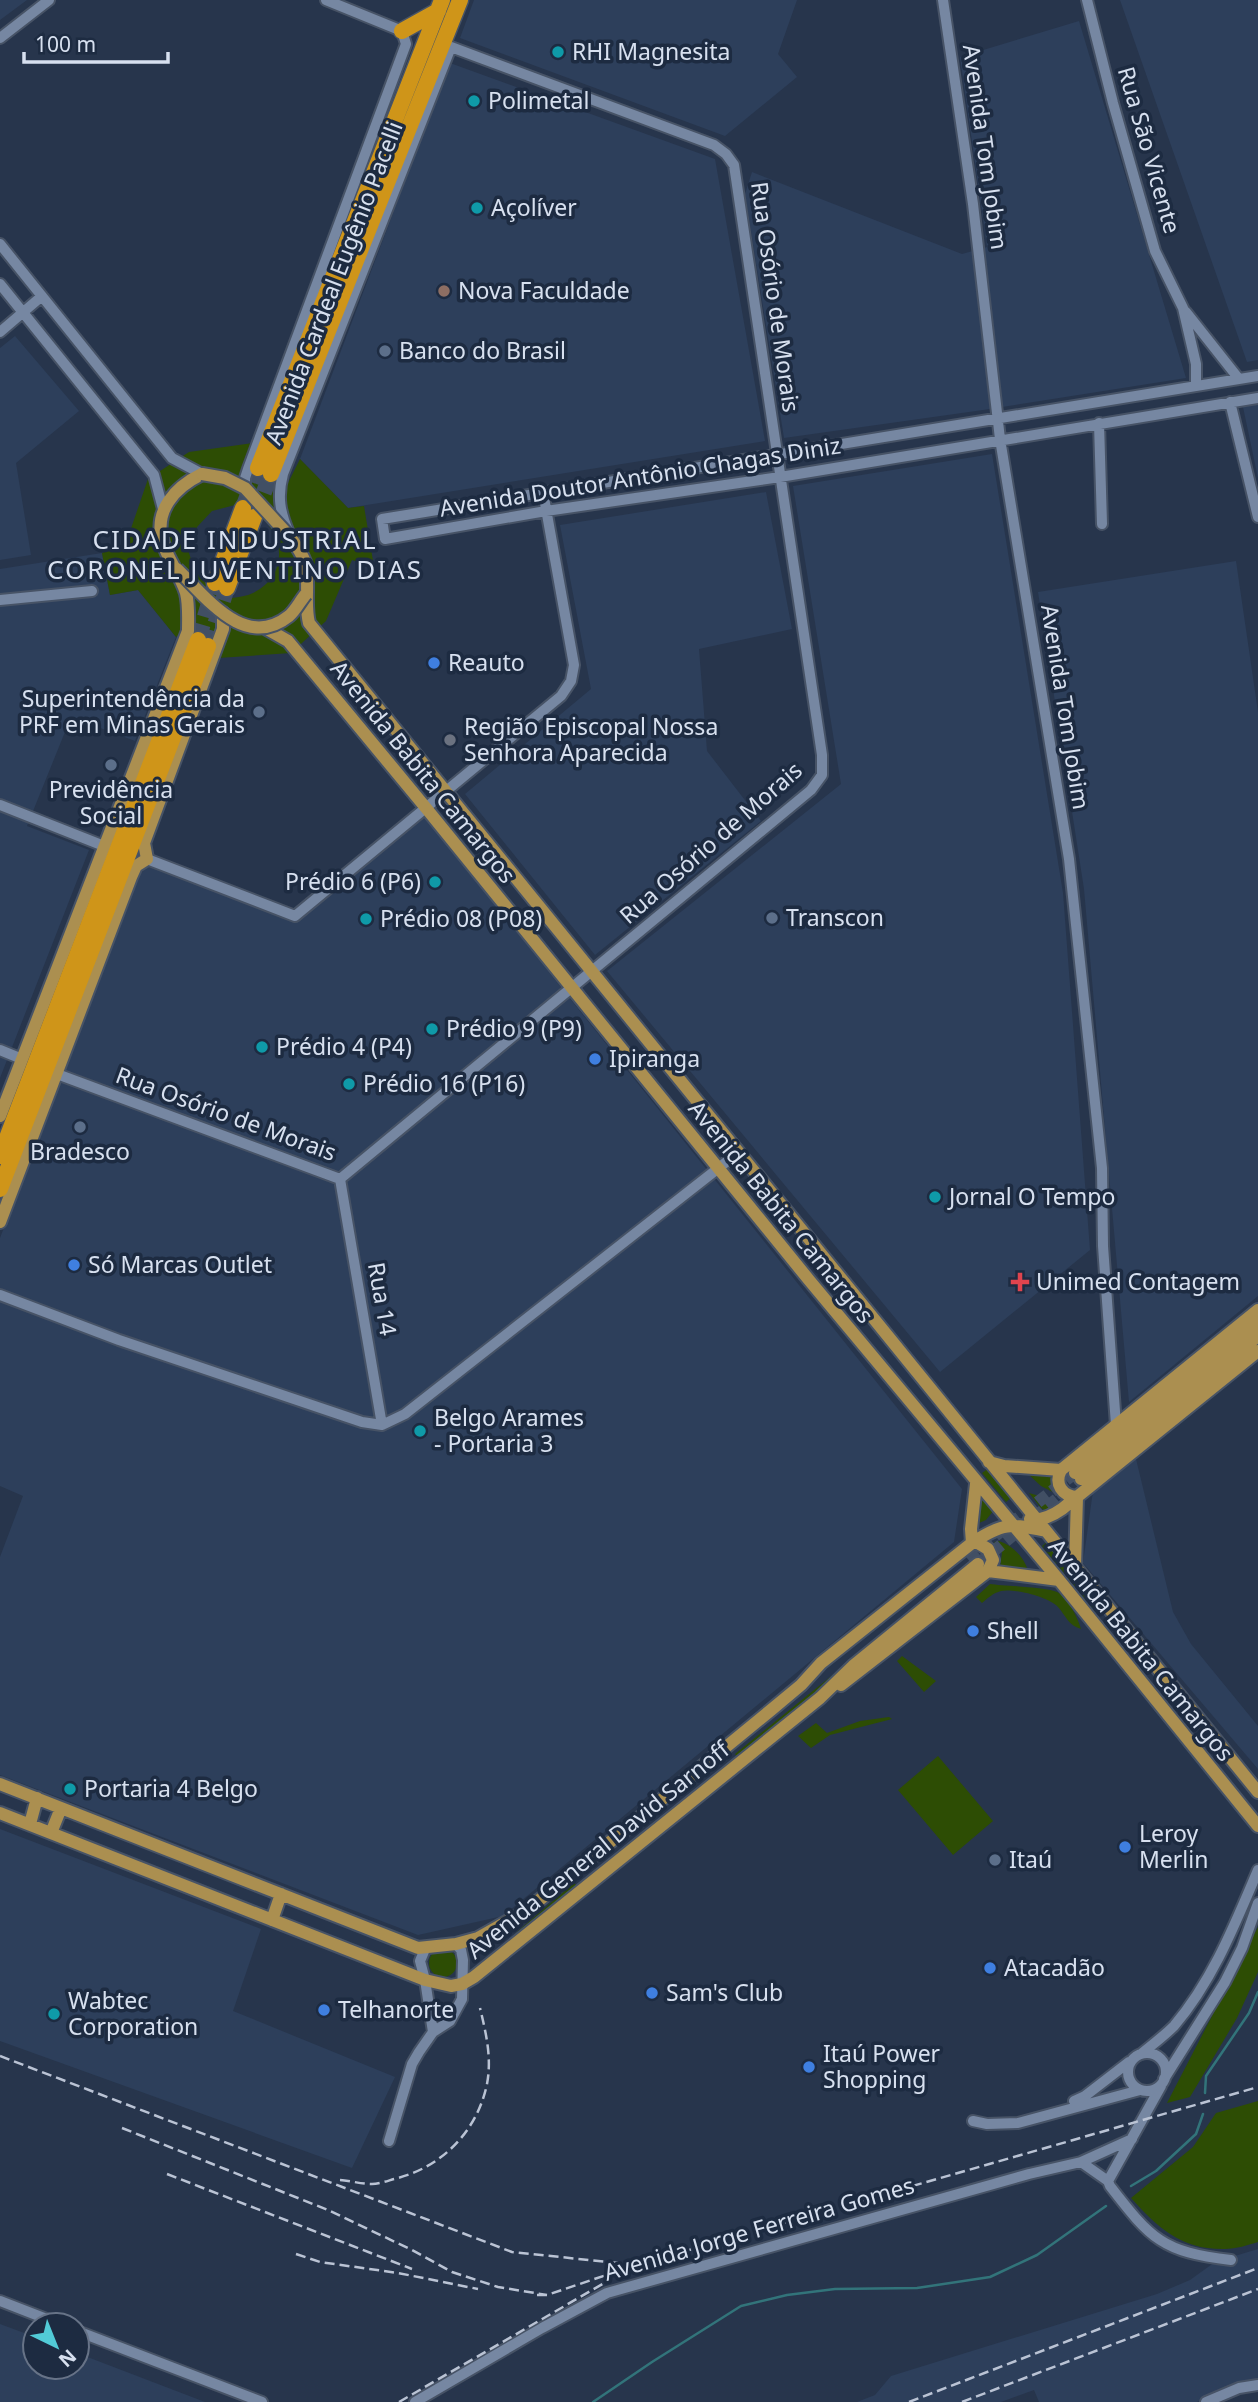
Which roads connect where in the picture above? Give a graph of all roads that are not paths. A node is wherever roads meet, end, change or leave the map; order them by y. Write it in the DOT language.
graph roads {
  1 [pos="49,0"];
  2 [pos="326,0"];
  3 [pos="462,0"];
  4 [pos="943,0"];
  5 [pos="1087,0"];
  6 [pos="440,6"];
  7 [pos="402,31"];
  8 [pos="0,38"];
  9 [pos="451,47"];
  10 [pos="0,244"];
  11 [pos="0,284"];
  12 [pos="42,296"];
  13 [pos="1183,307"];
  14 [pos="23,312"];
  15 [pos="0,332"];
  16 [pos="1258,376"];
  17 [pos="1239,379"];
  18 [pos="1196,386"];
  19 [pos="1258,398"];
  20 [pos="1230,402"];
  21 [pos="998,418"];
  22 [pos="1099,423"];
  23 [pos="1000,439"];
  24 [pos="777,455"];
  25 [pos="202,474"];
  26 [pos="780,477"];
  27 [pos="245,488"];
  28 [pos="543,492"];
  29 [pos="163,509"];
  30 [pos="546,511"];
  31 [pos="248,513"];
  32 [pos="1258,517"];
  33 [pos="1102,524"];
  34 [pos="291,537"];
  35 [pos="177,569"];
  36 [pos="221,586"];
  37 [pos="92,591"];
  38 [pos="306,594"];
  39 [pos="0,600"];
  40 [pos="223,613"];
  41 [pos="267,629"];
  42 [pos="446,793"];
  43 [pos="0,805"];
  44 [pos="426,808"];
  45 [pos="104,846"];
  46 [pos="147,859"];
  47 [pos="591,972"];
  48 [pos="572,988"];
  49 [pos="0,1050"];
  50 [pos="22,1059"];
  51 [pos="57,1074"];
  52 [pos="0,1116"];
  53 [pos="739,1152"];
  54 [pos="0,1156"];
  55 [pos="718,1167"];
  56 [pos="340,1179"];
  57 [pos="0,1189"];
  58 [pos="0,1222"];
  59 [pos="0,1295"];
  60 [pos="1258,1310"];
  61 [pos="1258,1323"];
  62 [pos="1258,1336"];
  63 [pos="1258,1351"];
  64 [pos="382,1425"];
  65 [pos="1116,1425"];
  66 [pos="989,1462"];
  67 [pos="1061,1470"];
  68 [pos="976,1484"];
  69 [pos="1077,1497"];
  70 [pos="1002,1513"];
  71 [pos="1012,1525"];
  72 [pos="1042,1525"];
  73 [pos="972,1543"];
  74 [pos="977,1564"];
  75 [pos="1075,1567"];
  76 [pos="1059,1580"];
  77 [pos="1155,1665"];
  78 [pos="1137,1676"];
  79 [pos="801,1685"];
  80 [pos="0,1784"];
  81 [pos="1258,1792"];
  82 [pos="37,1798"];
  83 [pos="61,1808"];
  84 [pos="0,1813"];
  85 [pos="30,1825"];
  86 [pos="1258,1826"];
  87 [pos="51,1833"];
  88 [pos="1258,1870"];
  89 [pos="281,1894"];
  90 [pos="1258,1903"];
  91 [pos="272,1920"];
  92 [pos="456,1944"];
  93 [pos="425,1949"];
  94 [pos="425,1980"];
  95 [pos="462,1984"];
  96 [pos="433,2032"];
  97 [pos="1141,2054"];
  98 [pos="1131,2061"];
  99 [pos="1163,2081"];
  100 [pos="1141,2090"];
  101 [pos="1056,2111"];
  102 [pos="1147,2113"];
  103 [pos="973,2121"];
  104 [pos="1132,2139"];
  105 [pos="388,2141"];
  106 [pos="1081,2162"];
  107 [pos="1108,2181"];
  108 [pos="1231,2260"];
  109 [pos="0,2301"];
  110 [pos="26,2311"];
  111 [pos="91,2336"];
  112 [pos="1258,2385"];
  113 [pos="1239,2388"];
  114 [pos="262,2402"];
  115 [pos="415,2402"];
  116 [pos="1206,2402"];
  117 [pos="1241,2402"];
  1 -- 8 [label="street"];
  2 -- 7 [label="street"];
  3 -- 6 [label="highway, Avenida Cardeal Eugênio Pacelli"];
  3 -- 9 [label="highway"];
  4 -- 21 [label="street, Avenida Tom Jobim"];
  5 -- 13 [label="street, Rua São Vicente"];
  6 -- 7 [label="highway"];
  7 -- 27 [label="street, Avenida Cardeal Eugênio Pacelli"];
  9 -- 24 [label="street, Rua Osório de Morais"];
  9 -- 34 [label="street, Avenida Cardeal Eugênio Pacelli"];
  10 -- 12 [label="street"];
  11 -- 14 [label="street"];
  12 -- 14 [label="street"];
  12 -- 25 [label="street"];
  13 -- 17 [label="street, Rua São Vicente"];
  13 -- 18 [label="street, Rua São Vicente"];
  14 -- 15 [label="street"];
  14 -- 29 [label="street"];
  16 -- 17 [label="street, Avenida Doutor Antônio Chagas Diniz"];
  17 -- 18 [label="street, Avenida Doutor Antônio Chagas Diniz"];
  18 -- 21 [label="street, Avenida Doutor Antônio Chagas Diniz"];
  19 -- 20 [label="street, Avenida Doutor Antônio Chagas Diniz"];
  20 -- 22 [label="street, Avenida Doutor Antônio Chagas Diniz"];
  20 -- 32 [label="street"];
  21 -- 23 [label="street, Avenida Tom Jobim"];
  21 -- 24 [label="street, Avenida Doutor Antônio Chagas Diniz"];
  22 -- 23 [label="street, Avenida Doutor Antônio Chagas Diniz"];
  22 -- 33 [label="street"];
  23 -- 26 [label="street, Avenida Doutor Antônio Chagas Diniz"];
  23 -- 65 [label="street, Avenida Tom Jobim"];
  24 -- 26 [label="street, Rua Osório de Morais"];
  24 -- 28 [label="street, Avenida Doutor Antônio Chagas Diniz"];
  25 -- 27 [label="main road, bridge"];
  25 -- 29 [label="main road"];
  26 -- 30 [label="street, Avenida Doutor Antônio Chagas Diniz"];
  26 -- 47 [label="street, Rua Osório de Morais"];
  27 -- 34 [label="main road, bridge"];
  28 -- 30 [label="street"];
  28 -- 30 [label="street, Avenida Doutor Antônio Chagas Diniz"];
  29 -- 35 [label="main road"];
  30 -- 42 [label="street"];
  31 -- 36 [label="highway"];
  34 -- 38 [label="main road"];
  35 -- 40 [label="main road, bridge"];
  35 -- 45 [label="main road"];
  37 -- 39 [label="street"];
  38 -- 41 [label="main road, bridge"];
  38 -- 42 [label="main road, Avenida Babita Camargos"];
  40 -- 41 [label="main road, bridge"];
  40 -- 46 [label="main road"];
  41 -- 44 [label="main road, Avenida Babita Camargos"];
  42 -- 44 [label="street"];
  42 -- 47 [label="main road, Avenida Babita Camargos"];
  43 -- 45 [label="street"];
  44 -- 46 [label="street"];
  44 -- 48 [label="main road, Avenida Babita Camargos"];
  45 -- 50 [label="main road"];
  46 -- 51 [label="main road"];
  47 -- 48 [label="street, Rua Osório de Morais"];
  47 -- 53 [label="main road, Avenida Babita Camargos"];
  48 -- 55 [label="main road, Avenida Babita Camargos"];
  48 -- 56 [label="street, Rua Osório de Morais"];
  49 -- 50 [label="street"];
  50 -- 52 [label="main road"];
  51 -- 56 [label="street, Rua Osório de Morais"];
  51 -- 58 [label="main road"];
  53 -- 55 [label="street"];
  53 -- 66 [label="main road, Avenida Babita Camargos"];
  54 -- 57 [label="highway"];
  55 -- 64 [label="street"];
  55 -- 68 [label="main road, Avenida Babita Camargos"];
  56 -- 64 [label="street, Rua 14"];
  59 -- 64 [label="street"];
  60 -- 65 [label="main road"];
  61 -- 62 [label="main road"];
  63 -- 69 [label="main road"];
  65 -- 67 [label="main road"];
  66 -- 67 [label="main road"];
  66 -- 72 [label="main road, Avenida Babita Camargos"];
  67 -- 69 [label="main road"];
  68 -- 70 [label="main road, Avenida Babita Camargos"];
  68 -- 73 [label="main road"];
  69 -- 72 [label="main road"];
  69 -- 75 [label="main road"];
  70 -- 71 [label="main road, Avenida Babita Camargos"];
  70 -- 72 [label="main road"];
  71 -- 72 [label="main road"];
  71 -- 73 [label="main road, Avenida General David Sarnoff"];
  71 -- 76 [label="main road, Avenida Babita Camargos"];
  72 -- 75 [label="main road, Avenida Babita Camargos"];
  73 -- 74 [label="main road"];
  73 -- 79 [label="main road, Avenida General David Sarnoff"];
  74 -- 76 [label="main road"];
  74 -- 79 [label="main road, Avenida General David Sarnoff"];
  74 -- 95 [label="main road, Avenida General David Sarnoff"];
  75 -- 77 [label="main road, Avenida Babita Camargos"];
  76 -- 78 [label="main road, Avenida Babita Camargos"];
  77 -- 78 [label="main road"];
  77 -- 81 [label="main road, Avenida Babita Camargos"];
  78 -- 86 [label="main road, Avenida Babita Camargos"];
  79 -- 92 [label="main road, Avenida General David Sarnoff"];
  80 -- 82 [label="main road, Avenida General David Sarnoff"];
  82 -- 83 [label="main road, Avenida General David Sarnoff"];
  82 -- 85 [label="main road"];
  83 -- 87 [label="main road"];
  83 -- 89 [label="main road, Avenida General David Sarnoff"];
  84 -- 85 [label="main road, Avenida General David Sarnoff"];
  85 -- 87 [label="main road, Avenida General David Sarnoff"];
  87 -- 91 [label="main road, Avenida General David Sarnoff"];
  88 -- 97 [label="street"];
  89 -- 91 [label="main road"];
  89 -- 93 [label="main road, Avenida General David Sarnoff"];
  90 -- 99 [label="street"];
  91 -- 94 [label="main road, Avenida General David Sarnoff"];
  92 -- 93 [label="main road, Avenida General David Sarnoff"];
  92 -- 95 [label="street"];
  93 -- 94 [label="street"];
  94 -- 95 [label="main road, Avenida General David Sarnoff"];
  94 -- 96 [label="street"];
  95 -- 96 [label="street"];
  96 -- 105 [label="street"];
  97 -- 98 [label="street"];
  97 -- 99 [label="street"];
  98 -- 100 [label="street"];
  98 -- 101 [label="street"];
  99 -- 100 [label="street"];
  99 -- 102 [label="street"];
  100 -- 101 [label="street"];
  100 -- 102 [label="street"];
  101 -- 103 [label="street"];
  102 -- 104 [label="street"];
  104 -- 106 [label="street, Avenida Jorge Ferreira Gomes"];
  104 -- 107 [label="street"];
  106 -- 107 [label="street"];
  106 -- 115 [label="street, Avenida Jorge Ferreira Gomes"];
  107 -- 108 [label="street"];
  109 -- 110 [label="street"];
  111 -- 114 [label="street"];
  112 -- 113 [label="street"];
  113 -- 116 [label="street"];
  113 -- 117 [label="street"];
}
